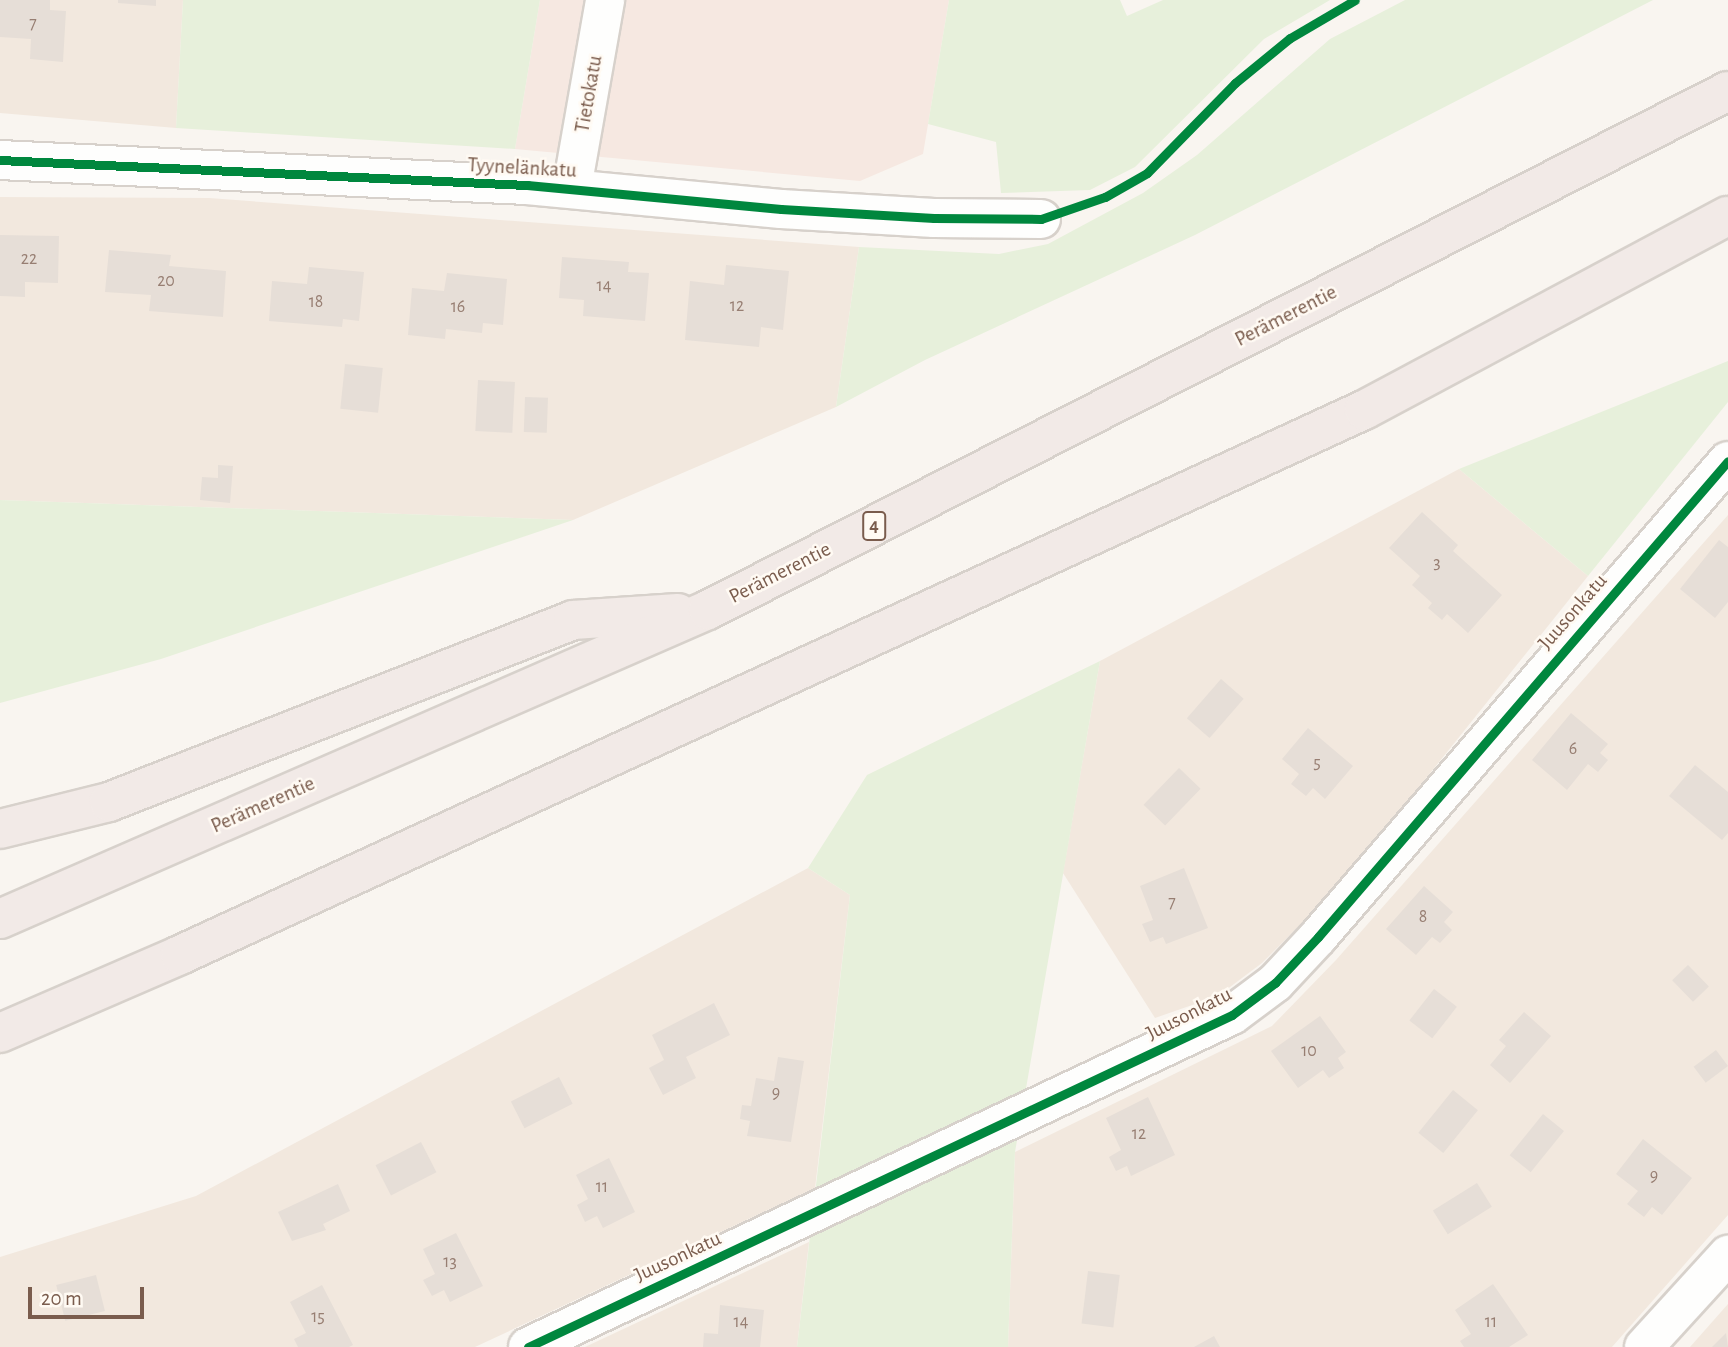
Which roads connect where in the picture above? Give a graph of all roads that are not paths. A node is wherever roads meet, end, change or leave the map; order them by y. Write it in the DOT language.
graph roads {
  1 [pos="605,0"];
  2 [pos="1728,91"];
  3 [pos="0,160"];
  4 [pos="572,188"];
  5 [pos="1728,216"];
  6 [pos="1041,219"];
  7 [pos="1728,461"];
  8 [pos="708,610"];
  9 [pos="0,829"];
  10 [pos="0,919"];
  11 [pos="0,1033"];
  12 [pos="1728,1255"];
  13 [pos="528,1347"];
  14 [pos="1644,1347"];
  1 -- 4 [label="street, Tietokatu"];
  2 -- 8 [label="highway, Perämerentie / 4"];
  3 -- 4 [label="street, Tyynelänkatu"];
  4 -- 6 [label="street, Tyynelänkatu"];
  5 -- 11 [label="highway"];
  7 -- 13 [label="street, Juusonkatu"];
  8 -- 9 [label="highway"];
  8 -- 10 [label="highway, Perämerentie / 4"];
  12 -- 14 [label="street"];
}
